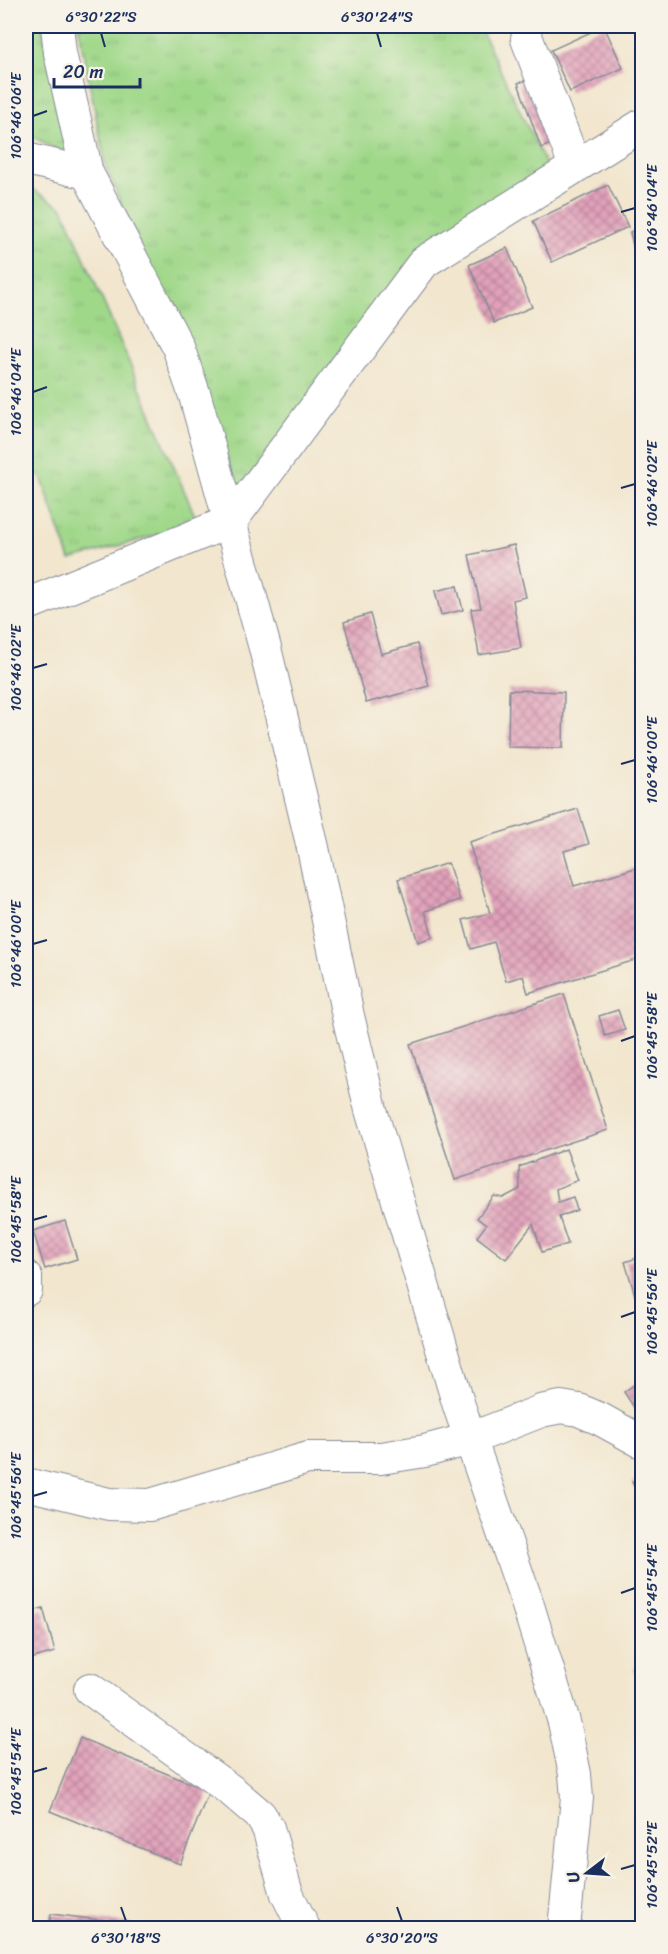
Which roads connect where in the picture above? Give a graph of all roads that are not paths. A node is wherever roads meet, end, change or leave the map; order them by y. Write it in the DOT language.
graph roads {
  1 [pos="57,26"];
  2 [pos="527,39"];
  3 [pos="642,128"];
  4 [pos="26,159"];
  5 [pos="575,166"];
  6 [pos="87,173"];
  7 [pos="231,521"];
  8 [pos="26,605"];
  9 [pos="26,1277"];
  10 [pos="26,1290"];
  11 [pos="465,1425"];
  12 [pos="642,1442"];
  13 [pos="26,1484"];
  14 [pos="90,1689"];
  15 [pos="304,1929"];
  16 [pos="564,1929"];
  1 -- 6 [label="street"];
  2 -- 5 [label="street"];
  3 -- 5 [label="street"];
  4 -- 6 [label="street"];
  5 -- 7 [label="street"];
  6 -- 7 [label="street"];
  7 -- 8 [label="street"];
  7 -- 11 [label="street"];
  9 -- 10 [label="street"];
  11 -- 12 [label="street"];
  11 -- 13 [label="street"];
  11 -- 16 [label="street"];
  14 -- 15 [label="street"];
}
